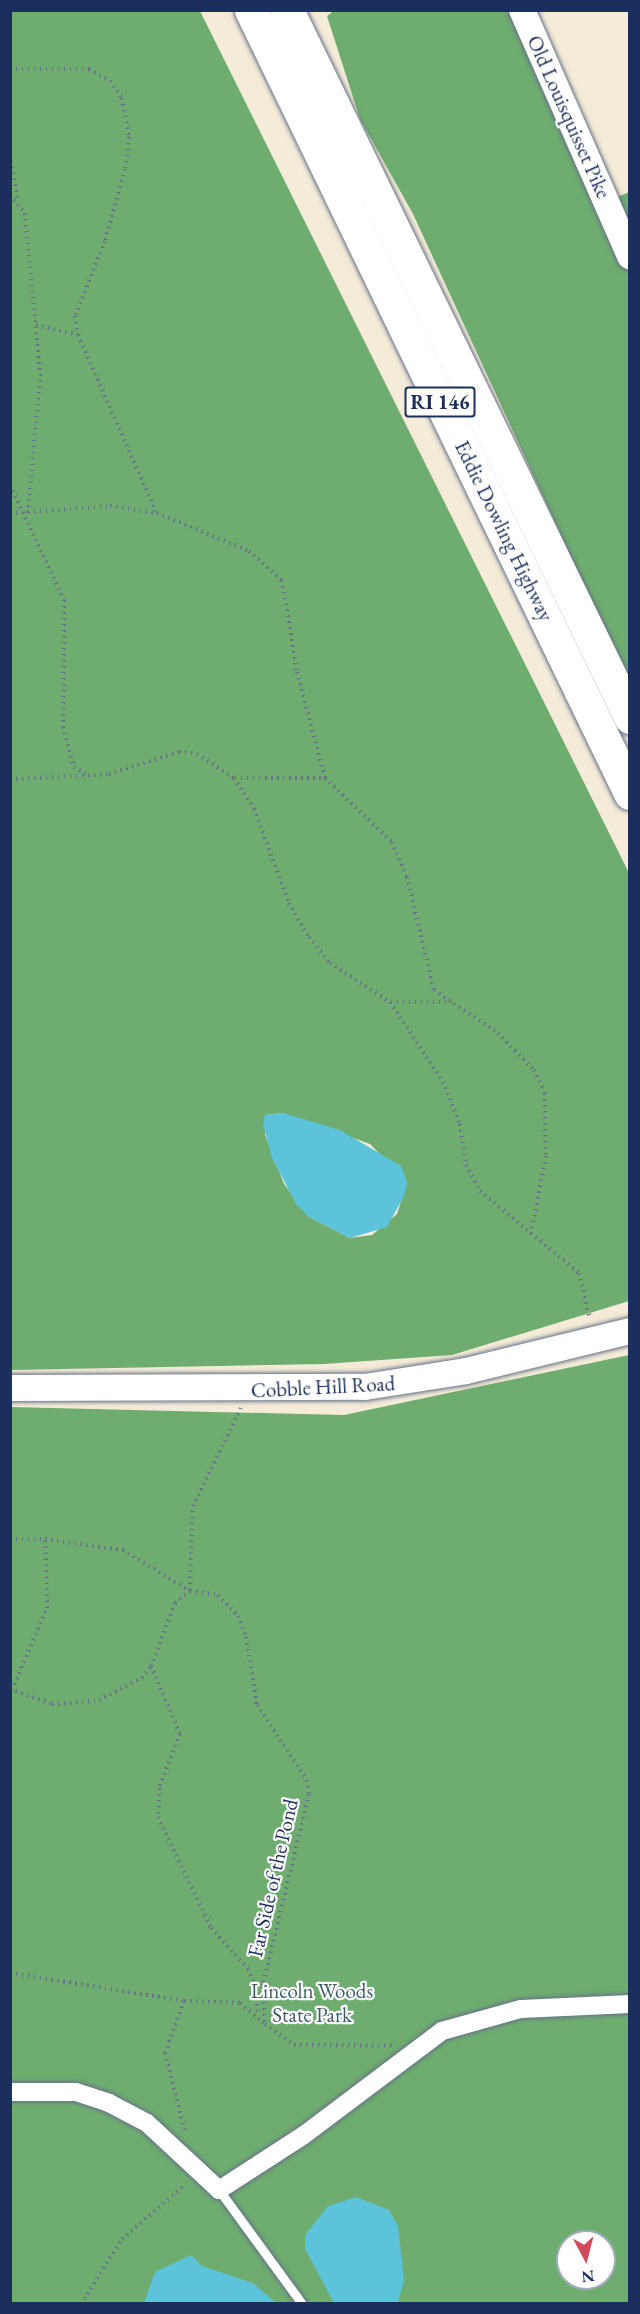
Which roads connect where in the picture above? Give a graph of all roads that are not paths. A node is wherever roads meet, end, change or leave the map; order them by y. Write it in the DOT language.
graph roads {
  1 [pos="251,10"];
  2 [pos="287,10"];
  3 [pos="522,10"];
  4 [pos="630,256"];
  5 [pos="630,717"];
  6 [pos="630,793"];
  7 [pos="630,1331"];
  8 [pos="10,1388"];
  9 [pos="629,2004"];
  10 [pos="10,2092"];
  11 [pos="219,2190"];
  12 [pos="302,2304"];
  1 -- 6 [label="highway, Eddie Dowling Highway / RI 146"];
  2 -- 5 [label="highway, Eddie Dowling Highway / RI 146"];
  3 -- 4 [label="street, Old Louisquisset Pike"];
  7 -- 8 [label="street, Cobble Hill Road"];
  9 -- 11 [label="street"];
  10 -- 11 [label="street"];
  11 -- 12 [label="lane"];
}
